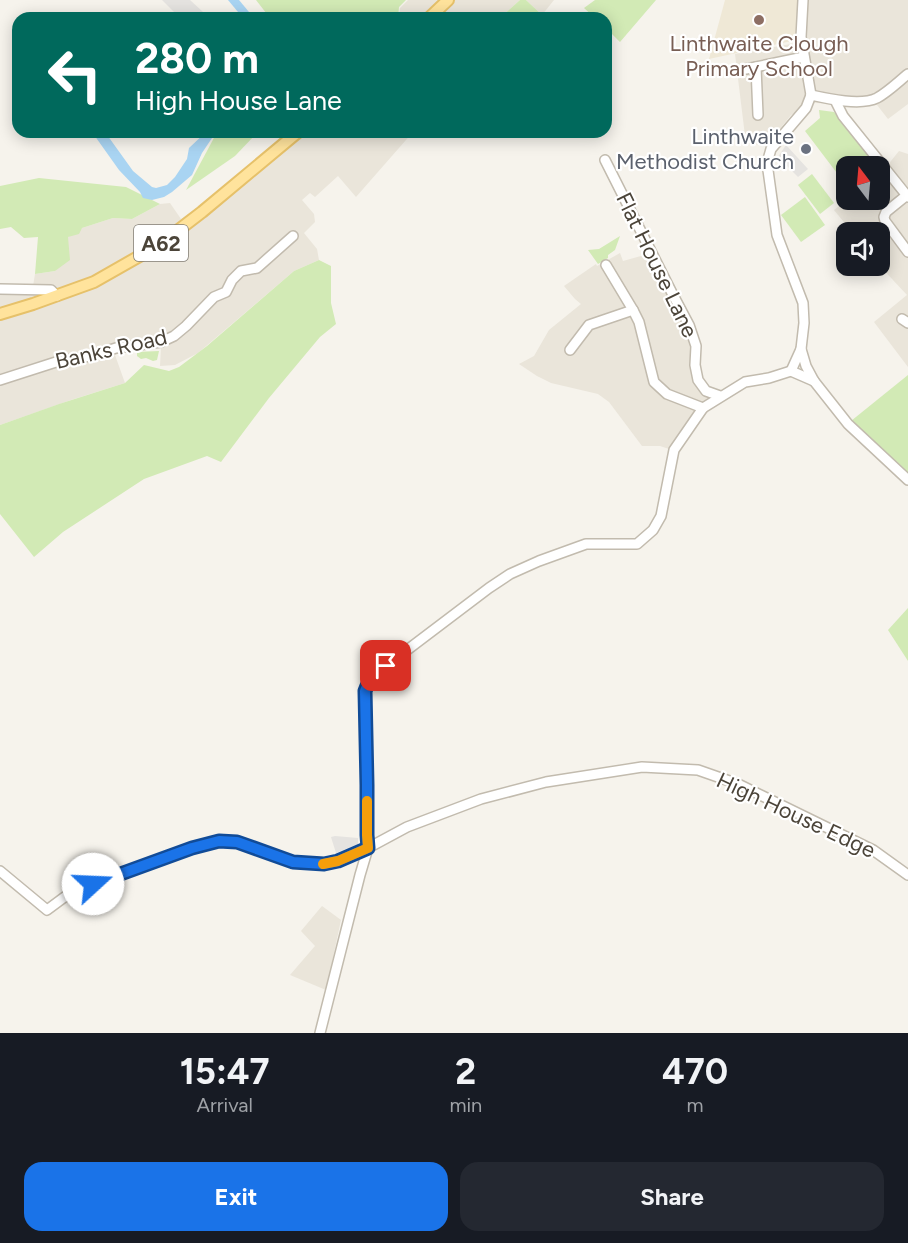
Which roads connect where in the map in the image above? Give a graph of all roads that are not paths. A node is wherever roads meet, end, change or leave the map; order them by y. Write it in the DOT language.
graph roads {
  1 [pos="448,0"];
  2 [pos="803,0"];
  3 [pos="435,12"];
  4 [pos="804,57"];
  5 [pos="756,67"];
  6 [pos="746,69"];
  7 [pos="908,74"];
  8 [pos="811,95"];
  9 [pos="835,100"];
  10 [pos="758,115"];
  11 [pos="291,138"];
  12 [pos="605,160"];
  13 [pos="908,196"];
  14 [pos="293,236"];
  15 [pos="908,252"];
  16 [pos="606,265"];
  17 [pos="0,289"];
  18 [pos="57,296"];
  19 [pos="633,310"];
  20 [pos="0,314"];
  21 [pos="801,349"];
  22 [pos="570,350"];
  23 [pos="790,371"];
  24 [pos="0,380"];
  25 [pos="814,381"];
  26 [pos="720,396"];
  27 [pos="703,408"];
  28 [pos="908,480"];
  29 [pos="368,848"];
  30 [pos="0,871"];
  31 [pos="908,875"];
  32 [pos="320,1033"];
  1 -- 3 [label="main road"];
  2 -- 4 [label="street"];
  4 -- 5 [label="street"];
  4 -- 8 [label="street"];
  5 -- 6 [label="street"];
  5 -- 10 [label="street"];
  7 -- 9 [label="street"];
  8 -- 9 [label="street"];
  8 -- 21 [label="street"];
  9 -- 13 [label="street"];
  11 -- 18 [label="main road, A62"];
  12 -- 26 [label="street, Flat House Lane"];
  13 -- 15 [label="street"];
  14 -- 24 [label="street, Banks Road"];
  16 -- 19 [label="street"];
  17 -- 18 [label="street"];
  18 -- 20 [label="main road, A62"];
  19 -- 22 [label="street"];
  19 -- 27 [label="street"];
  21 -- 23 [label="street"];
  21 -- 25 [label="street"];
  23 -- 25 [label="street"];
  23 -- 26 [label="street"];
  25 -- 28 [label="street"];
  26 -- 27 [label="street"];
  27 -- 29 [label="street"];
  29 -- 30 [label="street, High House Edge"];
  29 -- 31 [label="street, High House Edge"];
  29 -- 32 [label="street"];
}
